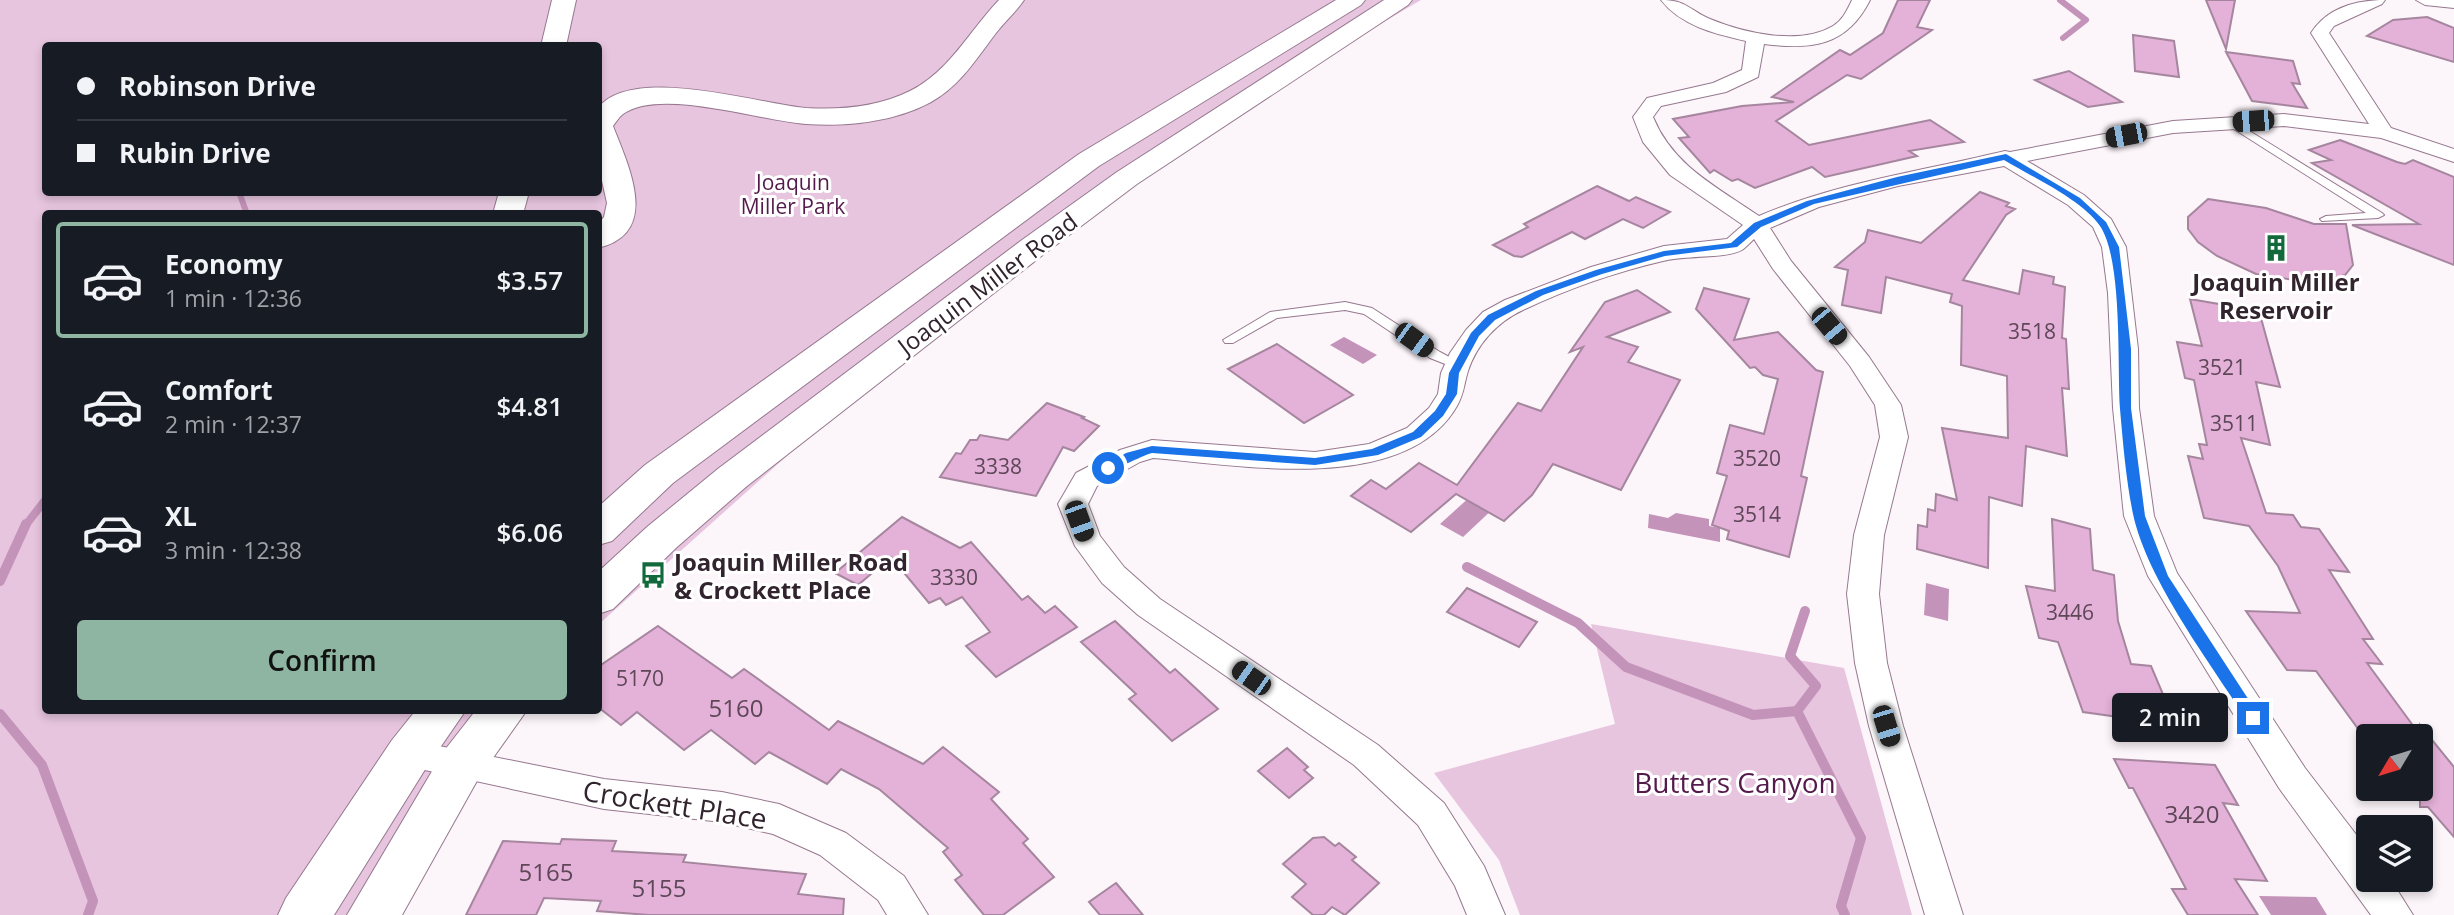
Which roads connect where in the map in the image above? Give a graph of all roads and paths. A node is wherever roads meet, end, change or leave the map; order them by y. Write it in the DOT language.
graph roads {
  1 [pos="564,0"];
  2 [pos="1012,0"];
  3 [pos="1353,0"];
  4 [pos="1400,0"];
  5 [pos="1670,0"];
  6 [pos="1861,0"];
  7 [pos="2376,0"];
  8 [pos="2425,0"];
  9 [pos="2454,3"];
  10 [pos="1756,37"];
  11 [pos="554,42"];
  12 [pos="602,119"];
  13 [pos="2230,122"];
  14 [pos="2384,132"];
  15 [pos="602,134"];
  16 [pos="2454,156"];
  17 [pos="2006,157"];
  18 [pos="2326,219"];
  19 [pos="1758,225"];
  20 [pos="602,236"];
  21 [pos="1229,340"];
  22 [pos="1458,365"];
  23 [pos="602,527"];
  24 [pos="602,594"];
  25 [pos="440,714"];
  26 [pos="501,714"];
  27 [pos="410,754"];
  28 [pos="461,765"];
  29 [pos="305,915"];
  30 [pos="374,915"];
  31 [pos="909,915"];
  32 [pos="1486,915"];
  33 [pos="1944,915"];
  34 [pos="2394,915"];
  1 -- 11 [label="main road"];
  2 -- 12 [label="main road"];
  3 -- 23 [label="main road, Joaquin Miller Road"];
  4 -- 24 [label="main road, Joaquin Miller Road"];
  5 -- 10 [label="street"];
  6 -- 10 [label="street"];
  7 -- 14 [label="street"];
  8 -- 9 [label="street"];
  10 -- 19 [label="street"];
  13 -- 14 [label="street"];
  13 -- 17 [label="street"];
  13 -- 18 [label="lane"];
  14 -- 16 [label="street"];
  15 -- 20 [label="main road"];
  17 -- 19 [label="street"];
  17 -- 34 [label="street"];
  19 -- 22 [label="street"];
  19 -- 33 [label="street"];
  21 -- 22 [label="lane"];
  22 -- 32 [label="street"];
  25 -- 27 [label="main road"];
  26 -- 28 [label="main road"];
  27 -- 28 [label="street, Crockett Place"];
  27 -- 29 [label="main road"];
  28 -- 30 [label="main road"];
  28 -- 31 [label="street, Crockett Place"];
}
